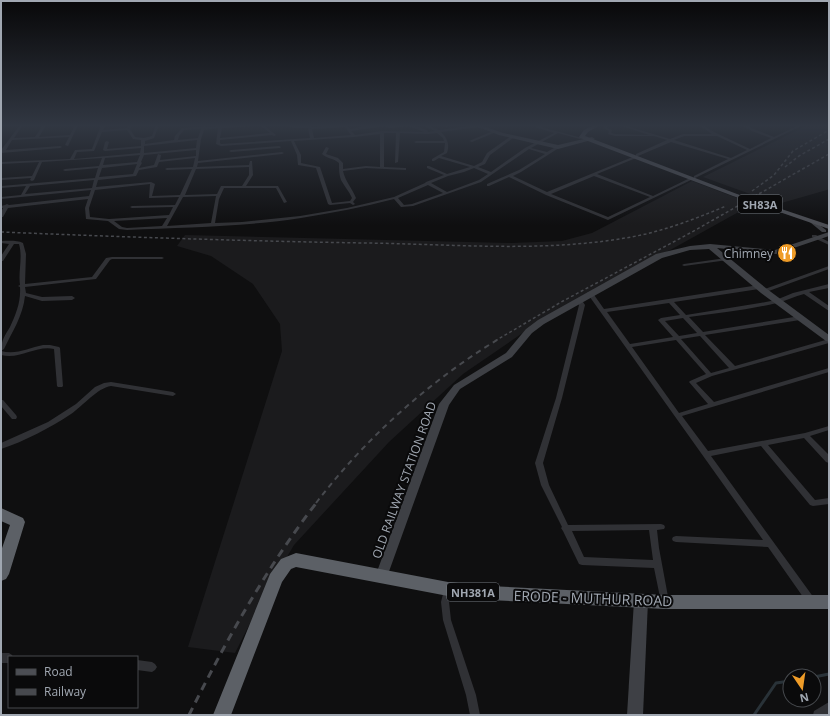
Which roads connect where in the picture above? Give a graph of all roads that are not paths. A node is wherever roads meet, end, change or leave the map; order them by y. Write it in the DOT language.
graph roads {
  1 [pos="88,158"];
  2 [pos="103,158"];
  3 [pos="141,158"];
  4 [pos="227,158"];
  5 [pos="235,158"];
  6 [pos="252,158"];
  7 [pos="299,158"];
  8 [pos="334,158"];
  9 [pos="382,158"];
  10 [pos="396,158"];
  11 [pos="436,158"];
  12 [pos="444,158"];
  13 [pos="486,158"];
  14 [pos="512,158"];
  15 [pos="539,158"];
  16 [pos="631,158"];
  17 [pos="642,158"];
  18 [pos="731,159"];
  19 [pos="71,160"];
  20 [pos="197,160"];
  21 [pos="433,160"];
  22 [pos="157,161"];
  23 [pos="396,162"];
  24 [pos="1,163"];
  25 [pos="41,163"];
  26 [pos="140,163"];
  27 [pos="100,166"];
  28 [pos="234,166"];
  29 [pos="251,166"];
  30 [pos="428,167"];
  31 [pos="475,167"];
  32 [pos="382,168"];
  33 [pos="138,169"];
  34 [pos="193,169"];
  35 [pos="405,169"];
  36 [pos="65,170"];
  37 [pos="167,170"];
  38 [pos="341,170"];
  39 [pos="490,173"];
  40 [pos="447,174"];
  41 [pos="595,174"];
  42 [pos="510,176"];
  43 [pos="33,177"];
  44 [pos="693,178"];
  45 [pos="1,179"];
  46 [pos="96,179"];
  47 [pos="427,183"];
  48 [pos="29,185"];
  49 [pos="488,185"];
  50 [pos="244,186"];
  51 [pos="1,187"];
  52 [pos="94,189"];
  53 [pos="445,192"];
  54 [pos="218,194"];
  55 [pos="547,194"];
  56 [pos="22,196"];
  57 [pos="182,196"];
  58 [pos="12,197"];
  59 [pos="91,197"];
  60 [pos="653,197"];
  61 [pos="1,198"];
  62 [pos="395,198"];
  63 [pos="285,202"];
  64 [pos="351,202"];
  65 [pos="6,206"];
  66 [pos="176,206"];
  67 [pos="358,206"];
  68 [pos="1,207"];
  69 [pos="132,207"];
  70 [pos="1,216"];
  71 [pos="171,216"];
  72 [pos="109,220"];
  73 [pos="213,224"];
  74 [pos="829,224"];
  75 [pos="164,227"];
  76 [pos="828,230"];
  77 [pos="815,238"];
  78 [pos="1,242"];
  79 [pos="12,242"];
  80 [pos="829,244"];
  81 [pos="710,246"];
  82 [pos="162,258"];
  83 [pos="726,259"];
  84 [pos="1,260"];
  85 [pos="684,265"];
  86 [pos="829,267"];
  87 [pos="21,286"];
  88 [pos="829,286"];
  89 [pos="761,289"];
  90 [pos="805,292"];
  91 [pos="590,293"];
  92 [pos="23,294"];
  93 [pos="72,298"];
  94 [pos="579,300"];
  95 [pos="670,301"];
  96 [pos="778,301"];
  97 [pos="829,309"];
  98 [pos="604,311"];
  99 [pos="685,317"];
  100 [pos="800,318"];
  101 [pos="702,335"];
  102 [pos="678,339"];
  103 [pos="829,340"];
  104 [pos="629,346"];
  105 [pos="1,349"];
  106 [pos="1,353"];
  107 [pos="733,368"];
  108 [pos="829,370"];
  109 [pos="710,374"];
  110 [pos="60,386"];
  111 [pos="173,394"];
  112 [pos="1,402"];
  113 [pos="712,404"];
  114 [pos="679,415"];
  115 [pos="14,417"];
  116 [pos="829,428"];
  117 [pos="805,435"];
  118 [pos="763,444"];
  119 [pos="1,446"];
  120 [pos="707,454"];
  121 [pos="829,460"];
  122 [pos="827,503"];
  123 [pos="1,514"];
  124 [pos="565,528"];
  125 [pos="676,539"];
  126 [pos="770,544"];
  127 [pos="657,564"];
  128 [pos="1,574"];
  129 [pos="381,577"];
  130 [pos="448,589"];
  131 [pos="641,601"];
  132 [pos="665,602"];
  133 [pos="812,602"];
  134 [pos="829,602"];
  135 [pos="138,665"];
  136 [pos="152,667"];
  137 [pos="829,707"];
  138 [pos="222,715"];
  139 [pos="475,715"];
  140 [pos="635,715"];
  141 [pos="818,715"];
  1 -- 19 [label="street"];
  2 -- 27 [label="street"];
  3 -- 26 [label="street"];
  4 -- 20 [label="street"];
  5 -- 28 [label="street"];
  6 -- 29 [label="street"];
  7 -- 64 [label="street"];
  8 -- 38 [label="street"];
  9 -- 32 [label="street"];
  10 -- 23 [label="street"];
  11 -- 21 [label="street"];
  12 -- 31 [label="street"];
  13 -- 31 [label="street"];
  14 -- 39 [label="street"];
  15 -- 42 [label="street"];
  16 -- 41 [label="street"];
  17 -- 44 [label="main road, SH83A"];
  18 -- 44 [label="street"];
  19 -- 25 [label="street"];
  20 -- 22 [label="street"];
  20 -- 34 [label="street"];
  22 -- 33 [label="street"];
  24 -- 25 [label="street"];
  25 -- 43 [label="street"];
  26 -- 27 [label="street"];
  26 -- 33 [label="street"];
  27 -- 36 [label="street"];
  27 -- 46 [label="street"];
  28 -- 29 [label="street"];
  28 -- 34 [label="street"];
  29 -- 50 [label="street"];
  30 -- 40 [label="street"];
  31 -- 39 [label="street"];
  31 -- 40 [label="street"];
  32 -- 35 [label="street"];
  32 -- 38 [label="street"];
  33 -- 46 [label="street"];
  34 -- 37 [label="street"];
  34 -- 57 [label="street"];
  38 -- 64 [label="street"];
  39 -- 53 [label="street"];
  40 -- 47 [label="street"];
  41 -- 55 [label="street"];
  41 -- 60 [label="street"];
  42 -- 49 [label="street"];
  42 -- 55 [label="street"];
  43 -- 45 [label="street"];
  43 -- 48 [label="street"];
  44 -- 60 [label="street"];
  44 -- 74 [label="main road, SH83A"];
  44 -- 76 [label="main road, SH83A"];
  46 -- 48 [label="street"];
  46 -- 52 [label="street"];
  47 -- 53 [label="street"];
  47 -- 62 [label="street"];
  48 -- 51 [label="street"];
  48 -- 56 [label="street"];
  50 -- 54 [label="street"];
  50 -- 63 [label="street"];
  52 -- 56 [label="street"];
  52 -- 57 [label="street"];
  52 -- 59 [label="street"];
  53 -- 62 [label="street"];
  54 -- 57 [label="street"];
  54 -- 73 [label="street"];
  55 -- 60 [label="street"];
  56 -- 58 [label="street"];
  57 -- 66 [label="street"];
  58 -- 61 [label="street"];
  58 -- 65 [label="street"];
  59 -- 65 [label="street"];
  59 -- 72 [label="street"];
  62 -- 67 [label="street"];
  64 -- 67 [label="street"];
  65 -- 68 [label="street"];
  65 -- 70 [label="street"];
  66 -- 69 [label="street"];
  66 -- 71 [label="street"];
  67 -- 73 [label="street"];
  71 -- 72 [label="street"];
  71 -- 75 [label="street"];
  72 -- 75 [label="street"];
  73 -- 75 [label="street"];
  76 -- 77 [label="street"];
  77 -- 80 [label="street"];
  77 -- 81 [label="street, OLD RAILWAY STATION ROAD"];
  78 -- 79 [label="street"];
  79 -- 84 [label="street"];
  79 -- 87 [label="street"];
  81 -- 83 [label="street"];
  81 -- 91 [label="street, OLD RAILWAY STATION ROAD"];
  82 -- 87 [label="street"];
  83 -- 85 [label="street"];
  83 -- 89 [label="street"];
  86 -- 89 [label="street"];
  87 -- 92 [label="street"];
  88 -- 90 [label="street"];
  89 -- 95 [label="street"];
  89 -- 96 [label="street"];
  90 -- 96 [label="street"];
  90 -- 97 [label="street"];
  91 -- 94 [label="street, OLD RAILWAY STATION ROAD"];
  91 -- 98 [label="street"];
  92 -- 93 [label="street"];
  92 -- 105 [label="street"];
  94 -- 124 [label="street"];
  94 -- 129 [label="street, OLD RAILWAY STATION ROAD"];
  95 -- 98 [label="street"];
  95 -- 99 [label="street"];
  96 -- 99 [label="street"];
  96 -- 100 [label="street"];
  98 -- 104 [label="street"];
  99 -- 101 [label="street"];
  99 -- 102 [label="street"];
  100 -- 101 [label="street"];
  100 -- 103 [label="street"];
  101 -- 102 [label="street"];
  101 -- 107 [label="street"];
  102 -- 104 [label="street"];
  102 -- 109 [label="street"];
  103 -- 107 [label="street"];
  104 -- 114 [label="street"];
  106 -- 110 [label="street"];
  107 -- 109 [label="street"];
  108 -- 113 [label="street"];
  109 -- 113 [label="street"];
  111 -- 119 [label="street"];
  112 -- 115 [label="street"];
  113 -- 114 [label="street"];
  114 -- 120 [label="street"];
  116 -- 117 [label="street"];
  117 -- 118 [label="street"];
  117 -- 121 [label="street"];
  118 -- 120 [label="street"];
  118 -- 122 [label="street"];
  120 -- 126 [label="street"];
  123 -- 128 [label="highway"];
  124 -- 127 [label="street"];
  124 -- 127 [label="street"];
  125 -- 126 [label="street"];
  126 -- 133 [label="street"];
  127 -- 132 [label="street"];
  129 -- 130 [label="highway, ERODE - MUTHUR ROAD / NH381A"];
  129 -- 138 [label="highway, ERODE - MUTHUR ROAD / NH381A"];
  130 -- 131 [label="highway, ERODE - MUTHUR ROAD / NH381A"];
  130 -- 139 [label="street"];
  131 -- 132 [label="highway, ERODE - MUTHUR ROAD / NH381A"];
  131 -- 140 [label="street"];
  132 -- 133 [label="highway, ERODE - MUTHUR ROAD / NH381A"];
  133 -- 134 [label="highway, ERODE - MUTHUR ROAD / NH381A"];
  135 -- 136 [label="street"];
  137 -- 141 [label="street"];
}
